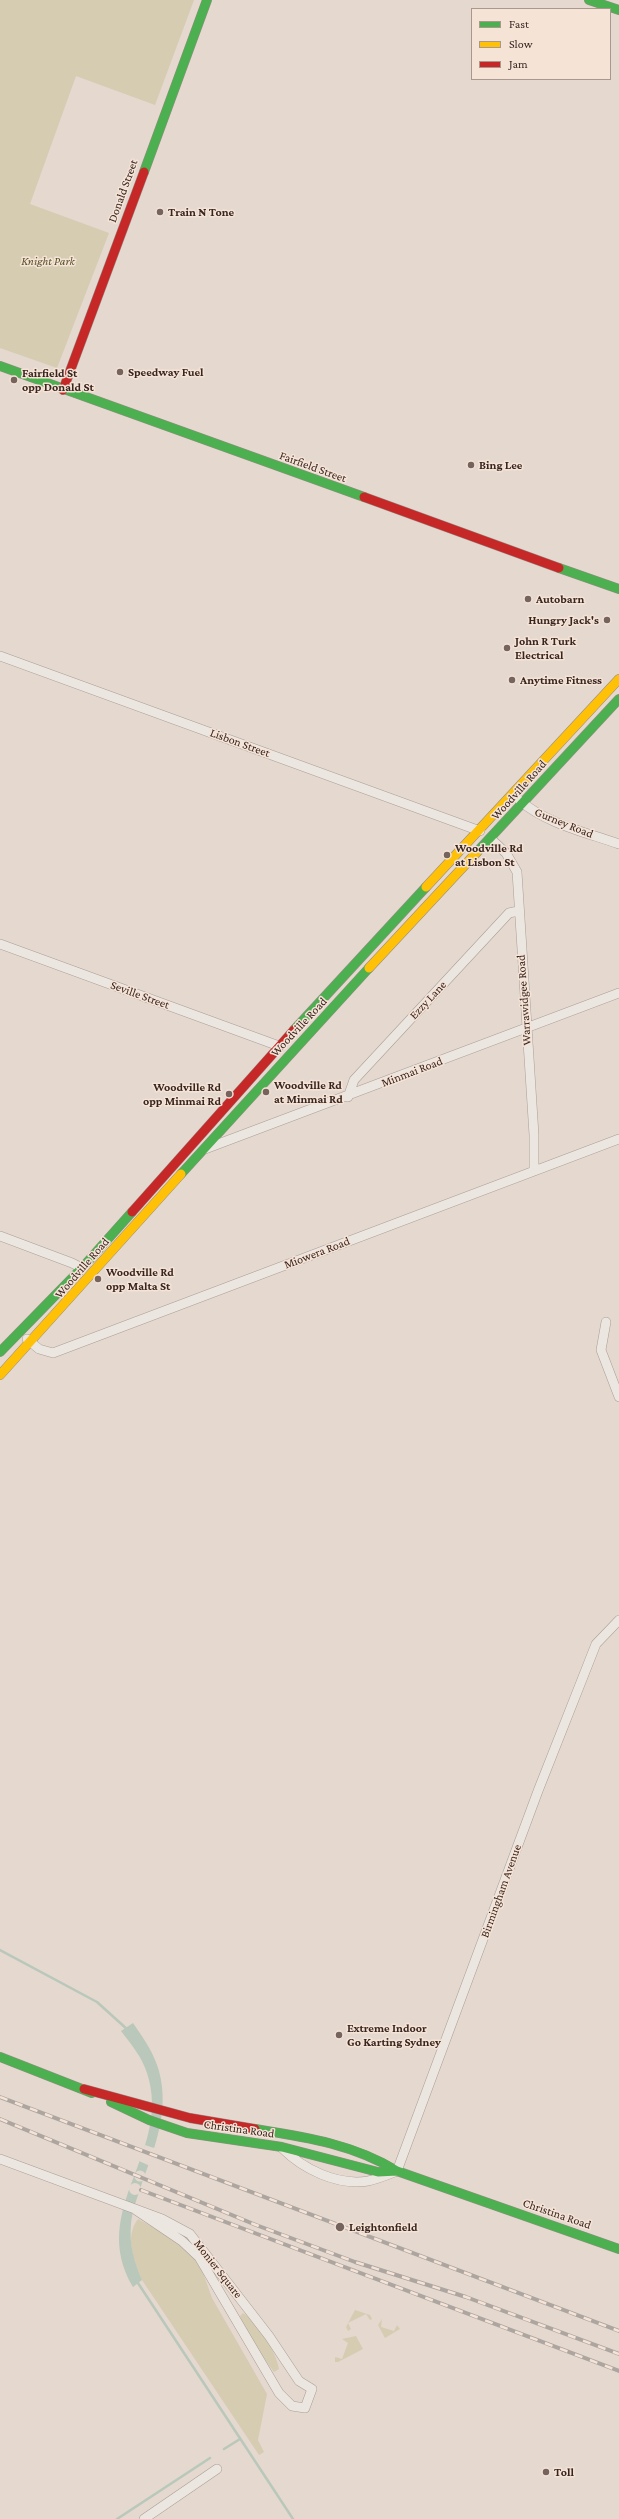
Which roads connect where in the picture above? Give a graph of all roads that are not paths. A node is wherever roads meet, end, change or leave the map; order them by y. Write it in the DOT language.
graph roads {
  1 [pos="208,0"];
  2 [pos="589,0"];
  3 [pos="619,10"];
  4 [pos="0,366"];
  5 [pos="63,390"];
  6 [pos="619,589"];
  7 [pos="0,656"];
  8 [pos="619,679"];
  9 [pos="619,699"];
  10 [pos="513,795"];
  11 [pos="523,804"];
  12 [pos="480,831"];
  13 [pos="491,839"];
  14 [pos="619,844"];
  15 [pos="518,911"];
  16 [pos="0,944"];
  17 [pos="619,993"];
  18 [pos="526,1028"];
  19 [pos="280,1046"];
  20 [pos="348,1097"];
  21 [pos="619,1140"];
  22 [pos="205,1149"];
  23 [pos="534,1171"];
  24 [pos="0,1236"];
  25 [pos="82,1268"];
  26 [pos="606,1322"];
  27 [pos="20,1331"];
  28 [pos="31,1343"];
  29 [pos="0,1352"];
  30 [pos="0,1375"];
  31 [pos="619,1397"];
  32 [pos="619,1620"];
  33 [pos="0,2057"];
  34 [pos="84,2089"];
  35 [pos="282,2147"];
  36 [pos="0,2159"];
  37 [pos="397,2171"];
  38 [pos="136,2210"];
  39 [pos="619,2249"];
  40 [pos="217,2469"];
  41 [pos="144,2519"];
  1 -- 5 [label="main road, Donald Street"];
  2 -- 3 [label="main road"];
  4 -- 5 [label="main road, Fairfield Street"];
  5 -- 6 [label="main road, Fairfield Street"];
  7 -- 12 [label="street, Lisbon Street"];
  8 -- 10 [label="main road, Woodville Road"];
  9 -- 11 [label="main road, Woodville Road"];
  10 -- 11 [label="street, Gurney Road"];
  10 -- 12 [label="main road, Woodville Road"];
  11 -- 13 [label="main road, Woodville Road"];
  11 -- 14 [label="street, Gurney Road"];
  12 -- 19 [label="main road, Woodville Road"];
  13 -- 15 [label="street, Warrawidgee Road"];
  13 -- 22 [label="main road, Woodville Road"];
  15 -- 18 [label="street, Warrawidgee Road"];
  15 -- 20 [label="street, Ezzy Lane"];
  16 -- 19 [label="street, Seville Street"];
  17 -- 18 [label="street, Minmai Road"];
  18 -- 20 [label="street, Minmai Road"];
  18 -- 23 [label="street, Warrawidgee Road"];
  19 -- 25 [label="main road, Woodville Road"];
  20 -- 22 [label="street, Minmai Road"];
  21 -- 23 [label="street, Miowera Road"];
  22 -- 28 [label="main road, Woodville Road"];
  23 -- 28 [label="street, Miowera Road"];
  24 -- 25 [label="street"];
  25 -- 27 [label="main road, Woodville Road"];
  26 -- 31 [label="street"];
  27 -- 28 [label="street, Miowera Road"];
  27 -- 29 [label="main road, Woodville Road"];
  28 -- 30 [label="main road, Woodville Road"];
  32 -- 37 [label="street, Birmingham Avenue"];
  33 -- 34 [label="main road, Christina Road"];
  34 -- 35 [label="main road, Christina Road"];
  34 -- 37 [label="main road, Christina Road"];
  35 -- 37 [label="main road, Christina Road"];
  35 -- 37 [label="street"];
  36 -- 38 [label="street, Monier Square"];
  37 -- 39 [label="main road, Christina Road"];
  38 -- 38 [label="street, Monier Square"];
  40 -- 41 [label="street"];
}
